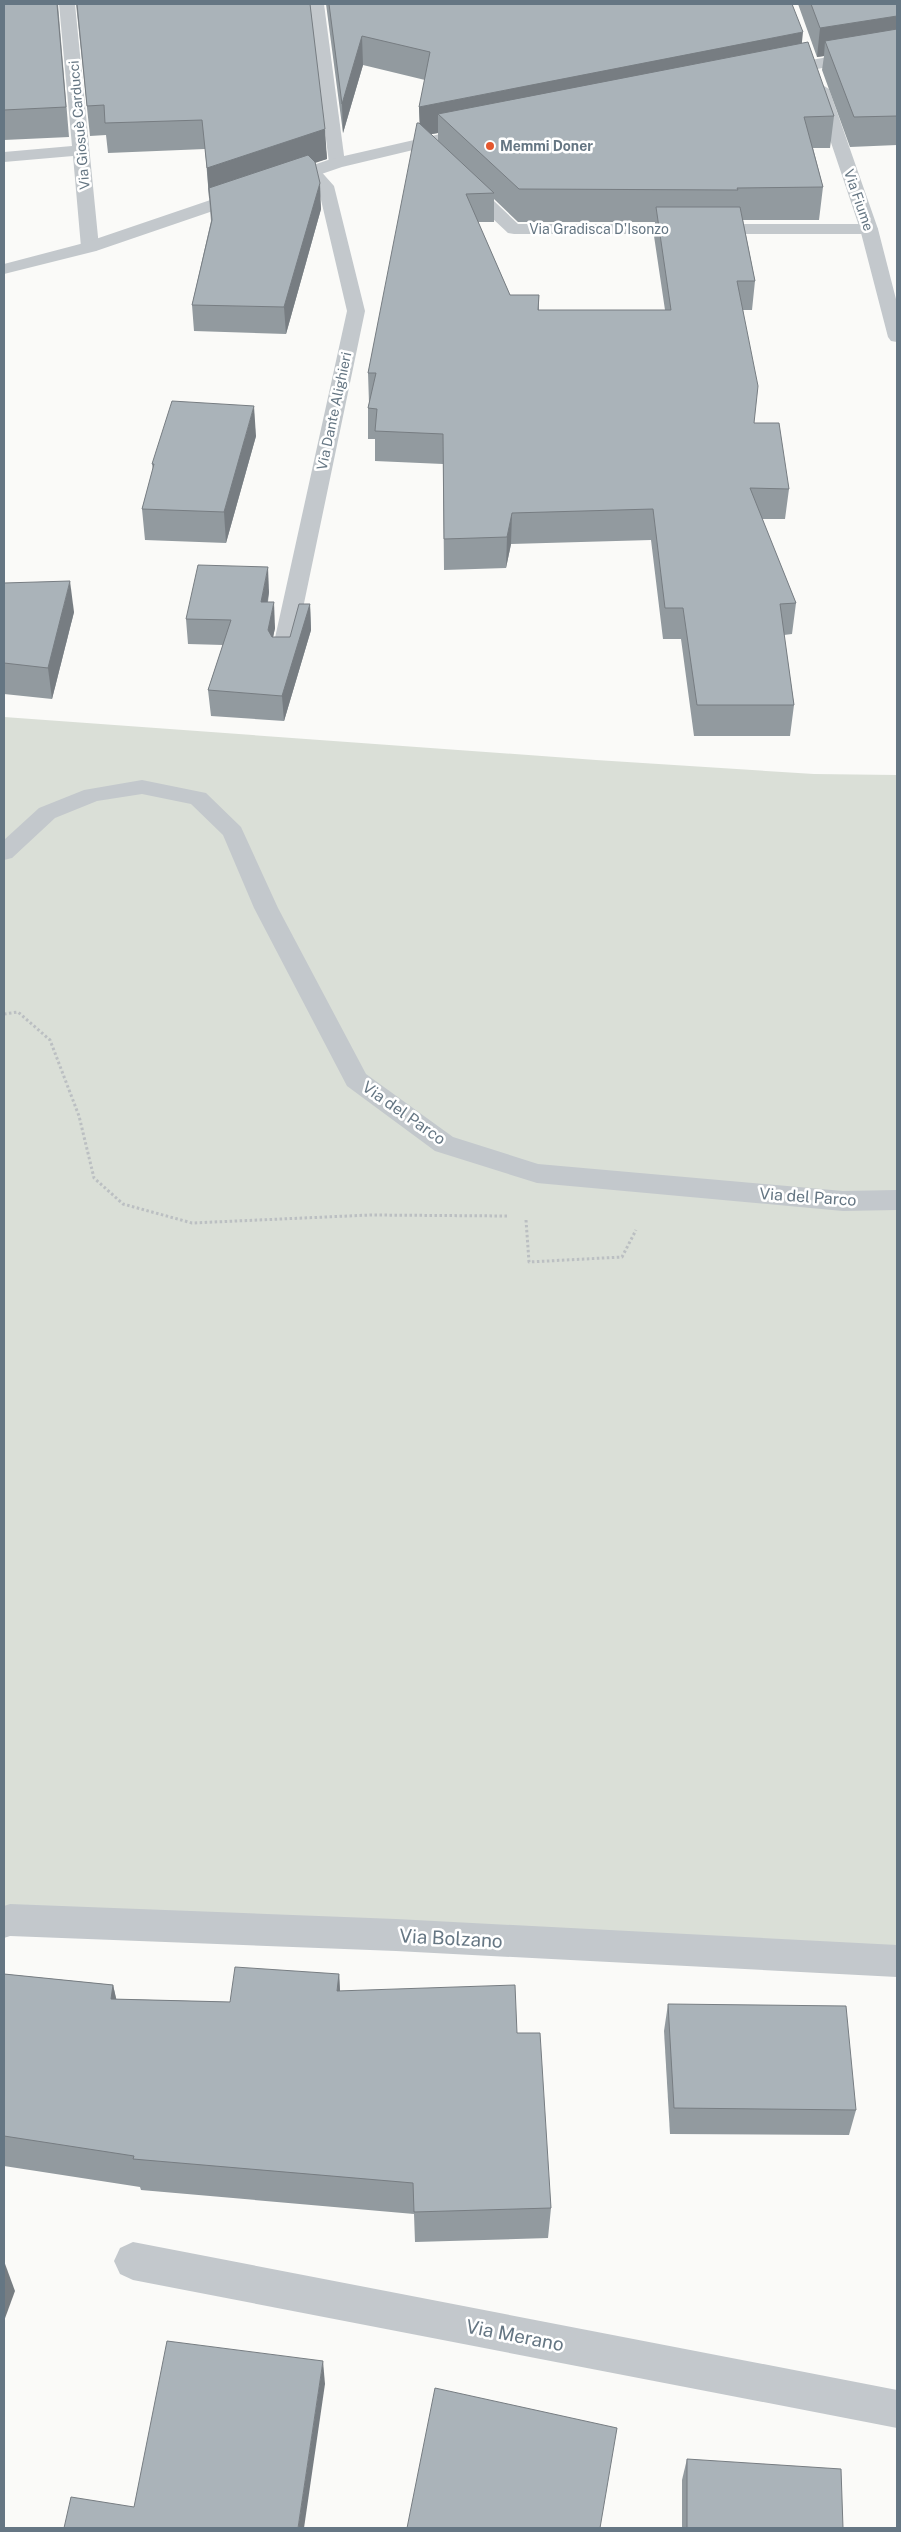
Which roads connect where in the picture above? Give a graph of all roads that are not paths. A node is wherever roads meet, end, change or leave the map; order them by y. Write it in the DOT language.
graph roads {
  1 [pos="67,4"];
  2 [pos="316,4"];
  3 [pos="804,47"];
  4 [pos="897,50"];
  5 [pos="811,65"];
  6 [pos="792,68"];
  7 [pos="466,133"];
  8 [pos="423,143"];
  9 [pos="81,150"];
  10 [pos="437,156"];
  11 [pos="4,157"];
  12 [pos="337,163"];
  13 [pos="312,172"];
  14 [pos="458,176"];
  15 [pos="869,229"];
  16 [pos="90,247"];
  17 [pos="4,269"];
  18 [pos="897,337"];
  19 [pos="282,656"];
  20 [pos="4,853"];
  21 [pos="897,1200"];
  22 [pos="4,1922"];
  23 [pos="897,1961"];
  24 [pos="133,2261"];
  25 [pos="897,2409"];
  1 -- 9 [label="street, Via Giosuè Carducci"];
  2 -- 12 [label="street"];
  3 -- 5 [label="street, Via Fiume"];
  4 -- 5 [label="street"];
  5 -- 6 [label="street"];
  5 -- 15 [label="street, Via Fiume"];
  7 -- 8 [label="street"];
  8 -- 10 [label="street"];
  8 -- 12 [label="street"];
  9 -- 11 [label="street"];
  9 -- 16 [label="street, Via Giosuè Carducci"];
  12 -- 13 [label="street"];
  13 -- 16 [label="street"];
  13 -- 19 [label="street, Via Dante Alighieri"];
  14 -- 15 [label="street, Via Gradisca D'Isonzo"];
  15 -- 18 [label="street, Via Fiume"];
  16 -- 17 [label="street"];
  20 -- 21 [label="street, Via del Parco"];
  22 -- 23 [label="street, Via Bolzano"];
  24 -- 25 [label="street, Via Merano"];
}
